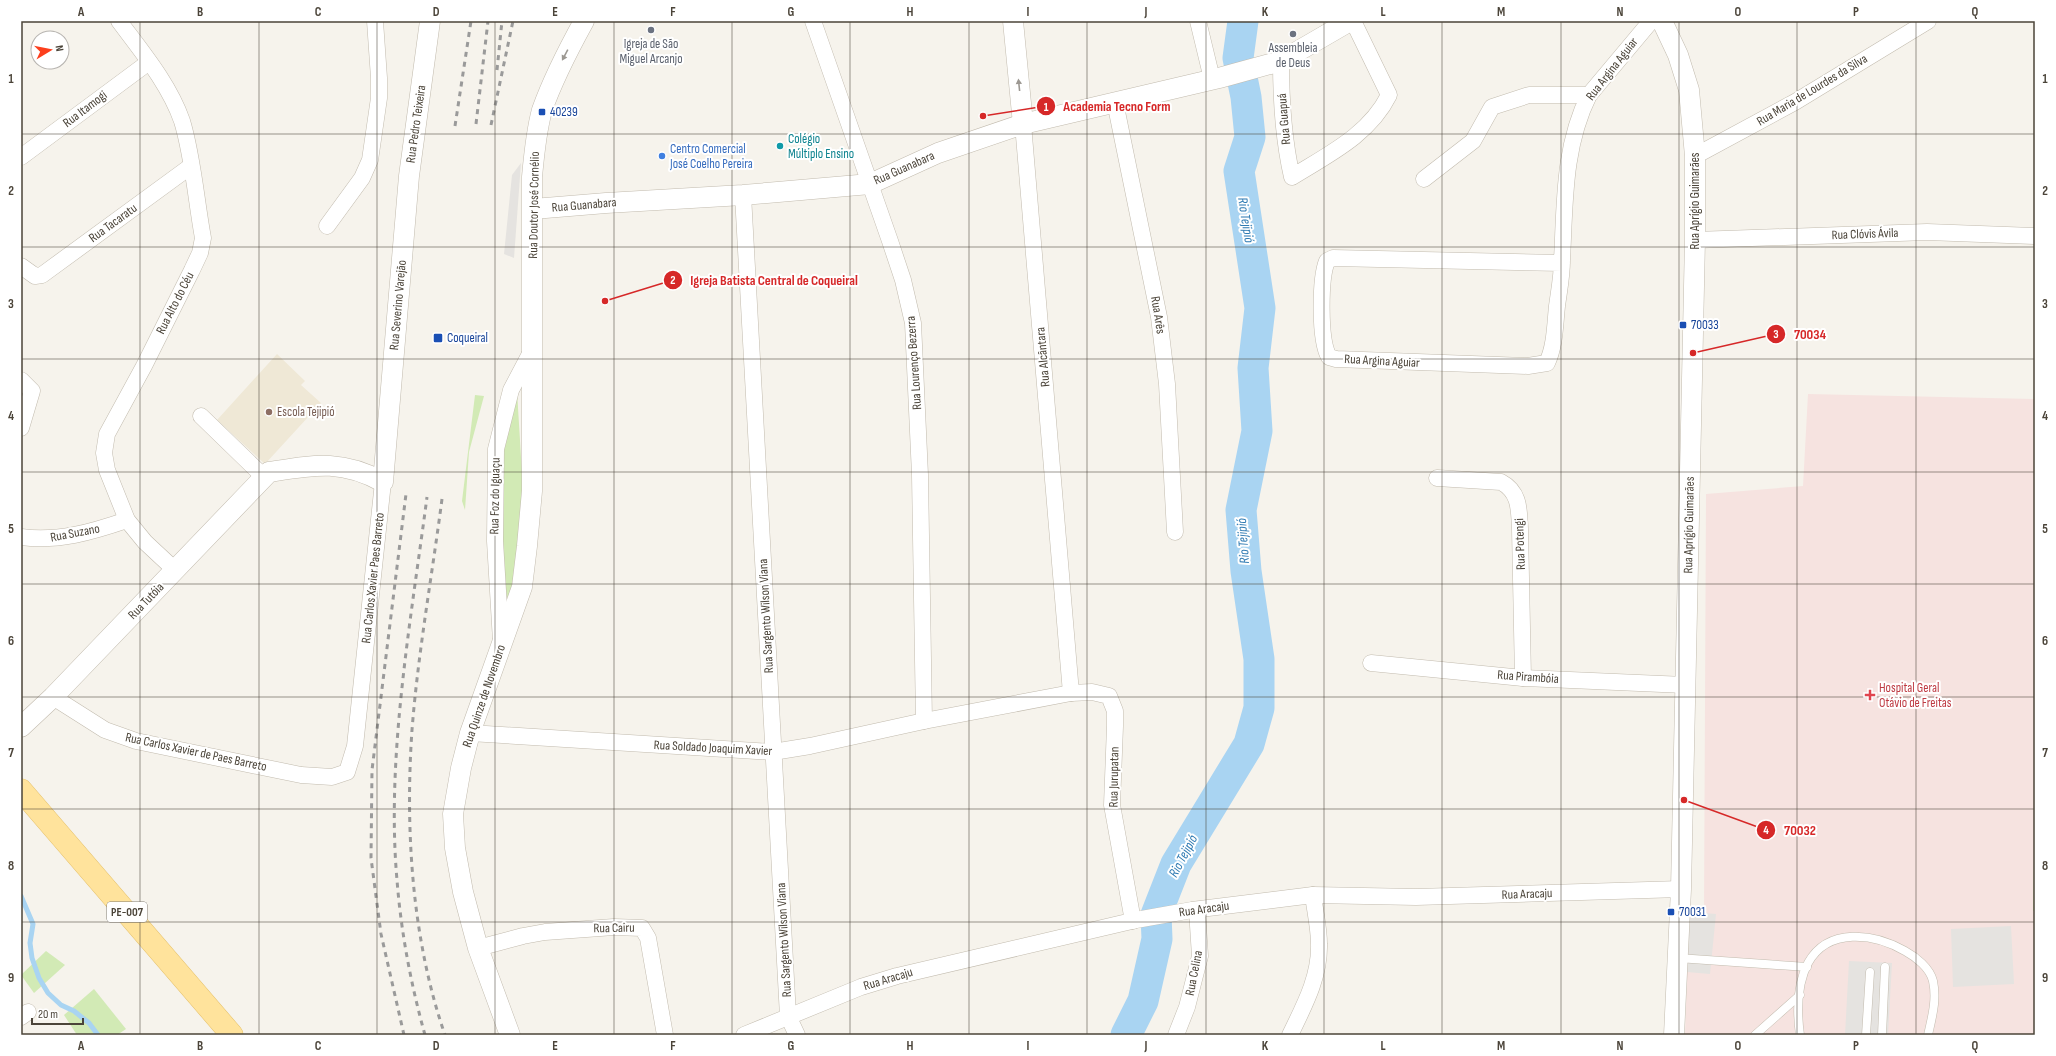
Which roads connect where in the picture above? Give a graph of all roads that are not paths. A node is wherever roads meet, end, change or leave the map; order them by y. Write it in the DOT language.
graph roads {
  1 [pos="119,21"];
  2 [pos="375,21"];
  3 [pos="430,21"];
  4 [pos="584,21"];
  5 [pos="813,21"];
  6 [pos="1013,21"];
  7 [pos="1198,21"];
  8 [pos="1350,21"];
  9 [pos="1353,21"];
  10 [pos="1651,21"];
  11 [pos="1662,21"];
  12 [pos="1928,21"];
  13 [pos="150,62"];
  14 [pos="1276,62"];
  15 [pos="1215,79"];
  16 [pos="1589,96"];
  17 [pos="1115,102"];
  18 [pos="1023,124"];
  19 [pos="1695,156"];
  20 [pos="21,157"];
  21 [pos="191,166"];
  22 [pos="1424,179"];
  23 [pos="870,184"];
  24 [pos="743,195"];
  25 [pos="533,209"];
  26 [pos="327,226"];
  27 [pos="404,228"];
  28 [pos="2035,236"];
  29 [pos="1695,240"];
  30 [pos="1562,263"];
  31 [pos="21,266"];
  32 [pos="531,352"];
  33 [pos="391,383"];
  34 [pos="26,386"];
  35 [pos="201,416"];
  36 [pos="21,428"];
  37 [pos="266,475"];
  38 [pos="1437,478"];
  39 [pos="383,482"];
  40 [pos="127,520"];
  41 [pos="1175,532"];
  42 [pos="21,537"];
  43 [pos="175,570"];
  44 [pos="501,646"];
  45 [pos="1371,663"];
  46 [pos="1523,678"];
  47 [pos="1685,685"];
  48 [pos="1071,693"];
  49 [pos="53,697"];
  50 [pos="924,721"];
  51 [pos="21,727"];
  52 [pos="470,733"];
  53 [pos="773,752"];
  54 [pos="348,772"];
  55 [pos="21,790"];
  56 [pos="1681,889"];
  57 [pos="1313,895"];
  58 [pos="1195,910"];
  59 [pos="1135,920"];
  60 [pos="478,948"];
  61 [pos="1678,958"];
  62 [pos="1807,967"];
  63 [pos="1886,967"];
  64 [pos="1870,972"];
  65 [pos="1800,995"];
  66 [pos="788,1016"];
  67 [pos="232,1035"];
  68 [pos="510,1035"];
  69 [pos="665,1035"];
  70 [pos="744,1035"];
  71 [pos="797,1035"];
  72 [pos="1176,1035"];
  73 [pos="1290,1035"];
  74 [pos="1674,1035"];
  75 [pos="1755,1035"];
  76 [pos="1800,1035"];
  77 [pos="1866,1035"];
  78 [pos="1882,1035"];
  79 [pos="1928,1035"];
  1 -- 13 [label="street, Rua Alto do Céu"];
  2 -- 26 [label="street"];
  3 -- 27 [label="street, Rua Pedro Teixeira"];
  4 -- 25 [label="street, Rua Doutor José Cornélio, one-way"];
  5 -- 23 [label="street, Rua Lourenço Bezerra"];
  18 -- 6 [label="street, Rua Alcântara, one-way"];
  7 -- 15 [label="street"];
  8 -- 14 [label="street"];
  9 -- 14 [label="street, Rua Guapuá"];
  10 -- 16 [label="street, Rua Argina Aguiar"];
  11 -- 19 [label="street, Rua Aprígio Guimarães"];
  12 -- 19 [label="street, Rua Maria de Lourdes da Silva"];
  13 -- 20 [label="street, Rua Itamogi"];
  13 -- 21 [label="street, Rua Alto do Céu"];
  14 -- 15 [label="street, Rua Guanabara"];
  15 -- 17 [label="street, Rua Guanabara"];
  16 -- 22 [label="street"];
  16 -- 30 [label="street, Rua Argina Aguiar"];
  17 -- 18 [label="street, Rua Guanabara"];
  17 -- 41 [label="street, Rua Arês"];
  18 -- 23 [label="street, Rua Guanabara"];
  18 -- 48 [label="street, Rua Alcântara"];
  19 -- 29 [label="street, Rua Aprígio Guimarães"];
  21 -- 31 [label="street, Rua Tacaratu"];
  21 -- 40 [label="street, Rua Alto do Céu"];
  23 -- 24 [label="street, Rua Guanabara"];
  23 -- 50 [label="street, Rua Lourenço Bezerra"];
  24 -- 25 [label="street, Rua Guanabara"];
  24 -- 53 [label="street, Rua Sargento Wilson Viana"];
  25 -- 32 [label="street, Rua Doutor José Cornélio"];
  27 -- 33 [label="street, Rua Severino Varejão"];
  28 -- 29 [label="street, Rua Clóvis Ávila"];
  29 -- 47 [label="street, Rua Aprígio Guimarães"];
  30 -- 30 [label="street, Rua Argina Aguiar"];
  32 -- 44 [label="street, Rua Quinze de Novembro"];
  32 -- 44 [label="street, Rua Foz do Iguaçu"];
  33 -- 39 [label="street, Rua Carlos Xavier Paes Barreto"];
  34 -- 36 [label="street"];
  35 -- 37 [label="street"];
  37 -- 39 [label="street"];
  37 -- 43 [label="street, Rua Tutóia"];
  38 -- 46 [label="street, Rua Potengi"];
  39 -- 54 [label="street, Rua Carlos Xavier Paes Barreto"];
  40 -- 42 [label="street, Rua Suzano"];
  40 -- 43 [label="street, Rua Alto do Céu"];
  43 -- 49 [label="street, Rua Tutóia"];
  44 -- 52 [label="street, Rua Quinze de Novembro"];
  45 -- 46 [label="street, Rua Pirambóia"];
  46 -- 47 [label="street, Rua Pirambóia"];
  47 -- 56 [label="street, Rua Aprígio Guimarães"];
  48 -- 50 [label="street, Rua Soldado Joaquim Xavier"];
  48 -- 59 [label="street, Rua Jurupatan"];
  49 -- 51 [label="street, Rua Tutóia"];
  49 -- 54 [label="street, Rua Carlos Xavier de Paes Barreto"];
  50 -- 53 [label="street, Rua Soldado Joaquim Xavier"];
  52 -- 53 [label="street, Rua Soldado Joaquim Xavier"];
  52 -- 60 [label="street, Rua Quinze de Novembro"];
  53 -- 66 [label="street, Rua Sargento Wilson Viana"];
  55 -- 67 [label="main road, PE-007"];
  56 -- 57 [label="street, Rua Aracaju"];
  56 -- 61 [label="street, Rua Aprígio Guimarães"];
  57 -- 58 [label="street, Rua Aracaju"];
  57 -- 73 [label="street"];
  58 -- 59 [label="street, Rua Aracaju"];
  58 -- 72 [label="street, Rua Celina"];
  59 -- 66 [label="street, Rua Aracaju"];
  60 -- 68 [label="street, Rua Quinze de Novembro"];
  60 -- 69 [label="street, Rua Cairu"];
  61 -- 62 [label="lane"];
  61 -- 74 [label="street, Rua Aprígio Guimarães"];
  62 -- 65 [label="lane"];
  62 -- 79 [label="lane"];
  63 -- 78 [label="lane"];
  64 -- 77 [label="lane"];
  65 -- 75 [label="lane"];
  65 -- 76 [label="lane"];
  66 -- 70 [label="street, Rua Aracaju"];
  66 -- 71 [label="street, Rua Sargento Wilson Viana"];
}
